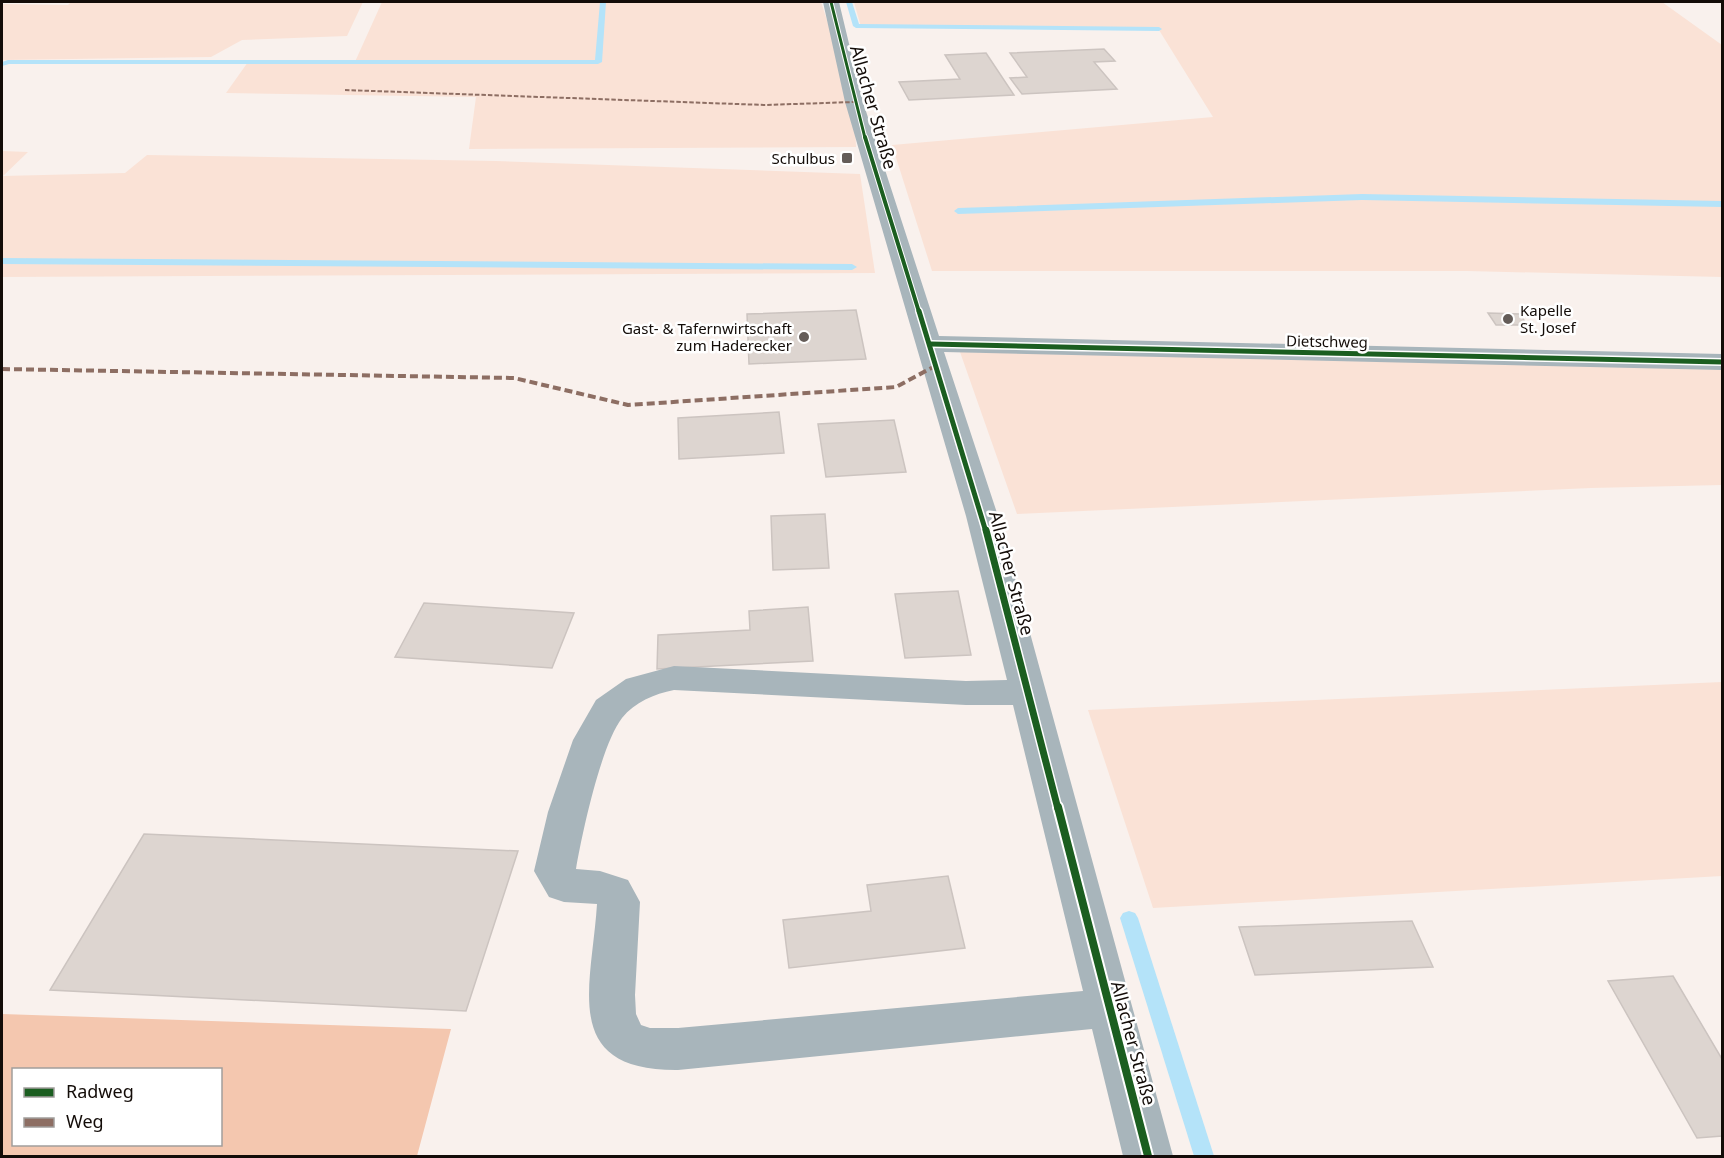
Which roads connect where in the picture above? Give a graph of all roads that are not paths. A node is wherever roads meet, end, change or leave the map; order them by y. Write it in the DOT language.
graph roads {
  1 [pos="831,2"];
  2 [pos="931,344"];
  3 [pos="1722,362"];
  4 [pos="1028,692"];
  5 [pos="1110,1008"];
  6 [pos="1148,1156"];
  1 -- 2 [label="street, Allacher Straße"];
  2 -- 3 [label="street, Dietschweg"];
  2 -- 4 [label="street, Allacher Straße"];
  4 -- 5 [label="street, Allacher Straße"];
  4 -- 5 [label="street"];
  5 -- 6 [label="street, Allacher Straße"];
}
